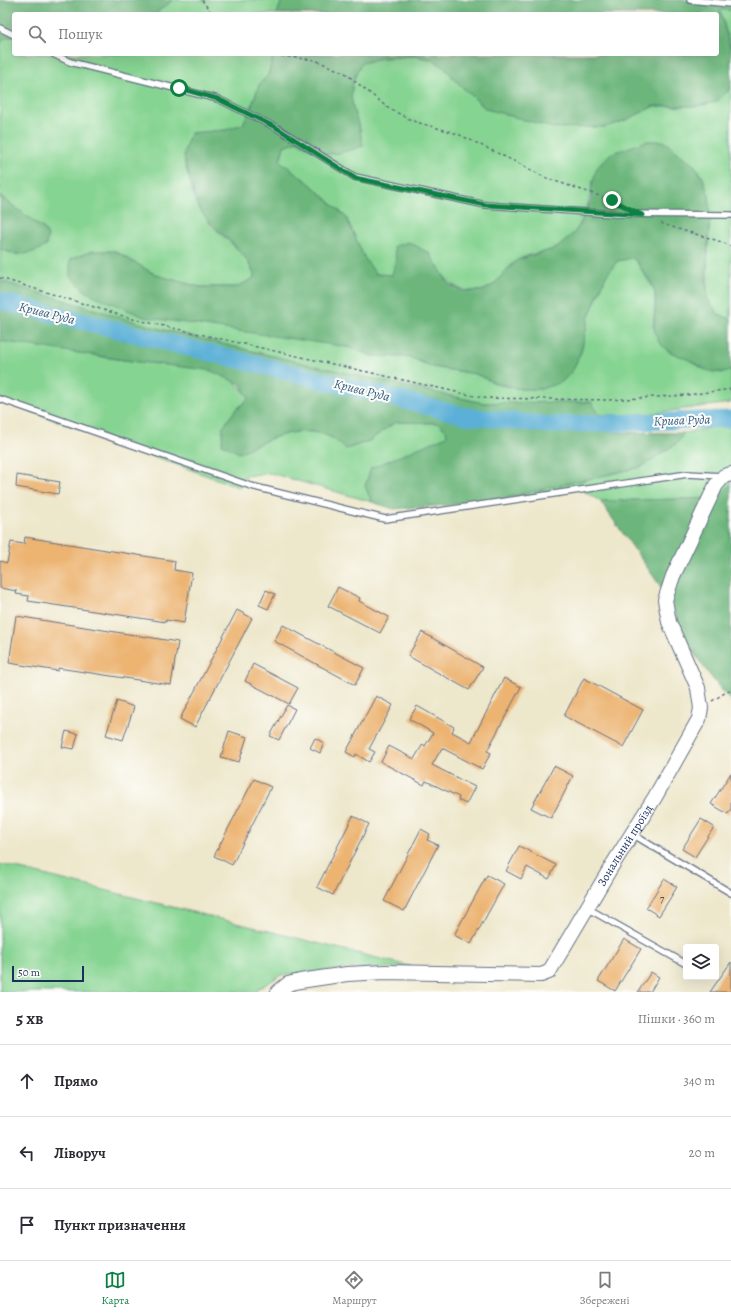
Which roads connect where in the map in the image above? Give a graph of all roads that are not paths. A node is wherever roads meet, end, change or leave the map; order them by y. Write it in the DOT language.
graph roads {
  1 [pos="690,0"];
  2 [pos="731,4"];
  3 [pos="0,28"];
  4 [pos="12,34"];
  5 [pos="56,56"];
  6 [pos="731,215"];
  7 [pos="0,399"];
  8 [pos="728,475"];
  9 [pos="632,834"];
  10 [pos="731,892"];
  11 [pos="587,908"];
  12 [pos="683,962"];
  13 [pos="281,990"];
  1 -- 2 [label="lane"];
  3 -- 4 [label="lane"];
  5 -- 6 [label="lane"];
  7 -- 8 [label="lane"];
  8 -- 9 [label="street, Зональний проїзд"];
  9 -- 10 [label="lane"];
  9 -- 11 [label="street, Зональний проїзд"];
  11 -- 12 [label="lane"];
  11 -- 13 [label="street, Зональний проїзд"];
}
